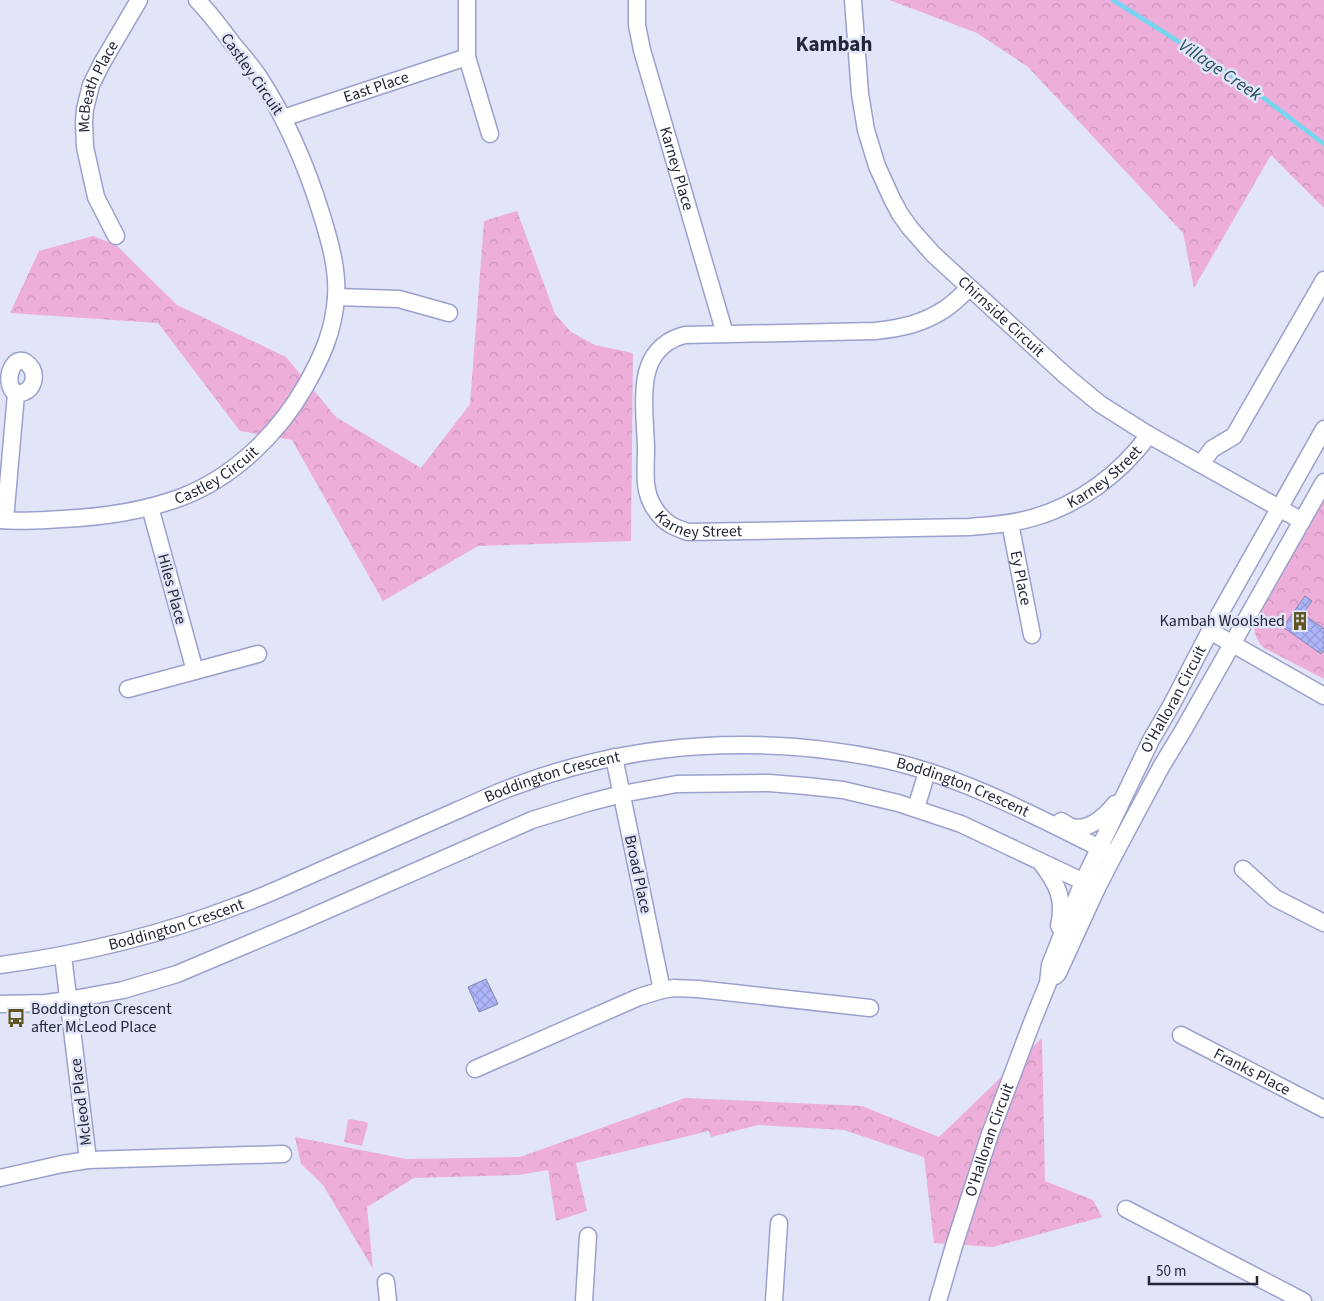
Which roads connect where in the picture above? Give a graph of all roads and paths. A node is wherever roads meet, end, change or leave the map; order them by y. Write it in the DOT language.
graph roads {
  1 [pos="139,0"];
  2 [pos="467,0"];
  3 [pos="637,0"];
  4 [pos="853,0"];
  5 [pos="207,4"];
  6 [pos="467,57"];
  7 [pos="283,118"];
  8 [pos="490,134"];
  9 [pos="116,236"];
  10 [pos="1324,280"];
  11 [pos="969,288"];
  12 [pos="336,297"];
  13 [pos="449,313"];
  14 [pos="725,334"];
  15 [pos="16,394"];
  16 [pos="1324,429"];
  17 [pos="1150,435"];
  18 [pos="1201,464"];
  19 [pos="1324,482"];
  20 [pos="150,507"];
  21 [pos="1279,508"];
  22 [pos="3,520"];
  23 [pos="1302,521"];
  24 [pos="1010,523"];
  25 [pos="1210,631"];
  26 [pos="1032,635"];
  27 [pos="1232,644"];
  28 [pos="258,654"];
  29 [pos="194,671"];
  30 [pos="128,689"];
  31 [pos="1324,696"];
  32 [pos="614,757"];
  33 [pos="927,772"];
  34 [pos="1125,793"];
  35 [pos="622,794"];
  36 [pos="916,808"];
  37 [pos="1029,813"];
  38 [pos="1098,848"];
  39 [pos="1114,855"];
  40 [pos="1041,863"];
  41 [pos="1243,869"];
  42 [pos="1090,885"];
  43 [pos="1324,923"];
  44 [pos="63,956"];
  45 [pos="0,965"];
  46 [pos="1050,965"];
  47 [pos="1048,983"];
  48 [pos="662,990"];
  49 [pos="68,1000"];
  50 [pos="0,1004"];
  51 [pos="870,1008"];
  52 [pos="1181,1035"];
  53 [pos="475,1069"];
  54 [pos="1324,1109"];
  55 [pos="283,1154"];
  56 [pos="88,1160"];
  57 [pos="0,1178"];
  58 [pos="1126,1209"];
  59 [pos="779,1223"];
  60 [pos="588,1236"];
  61 [pos="386,1282"];
  62 [pos="388,1301"];
  63 [pos="584,1301"];
  64 [pos="774,1301"];
  65 [pos="938,1301"];
  66 [pos="1303,1301"];
  1 -- 9 [label="street, McBeath Place"];
  2 -- 6 [label="street"];
  3 -- 14 [label="street, Karney Place"];
  4 -- 11 [label="street, Chirnside Circuit"];
  5 -- 7 [label="street, Castley Circuit"];
  6 -- 7 [label="street, East Place"];
  6 -- 8 [label="street"];
  7 -- 12 [label="street, Castley Circuit"];
  10 -- 18 [label="street"];
  11 -- 14 [label="street, Karney Street"];
  11 -- 17 [label="street, Chirnside Circuit"];
  12 -- 13 [label="street"];
  12 -- 20 [label="street, Castley Circuit"];
  14 -- 24 [label="street, Karney Street"];
  15 -- 22 [label="street"];
  16 -- 21 [label="street, O'Halloran Circuit"];
  17 -- 18 [label="street, Chirnside Circuit"];
  17 -- 24 [label="street, Karney Street"];
  18 -- 21 [label="street, Chirnside Circuit"];
  19 -- 23 [label="street, O'Halloran Circuit"];
  20 -- 22 [label="street, Castley Circuit"];
  20 -- 29 [label="street, Hiles Place"];
  21 -- 23 [label="street, Chirnside Circuit"];
  21 -- 25 [label="street, O'Halloran Circuit"];
  23 -- 27 [label="street, O'Halloran Circuit"];
  24 -- 26 [label="street, Ey Place"];
  25 -- 27 [label="street"];
  25 -- 34 [label="street, O'Halloran Circuit"];
  27 -- 31 [label="street"];
  27 -- 39 [label="street, O'Halloran Circuit"];
  28 -- 29 [label="street"];
  29 -- 30 [label="street"];
  32 -- 33 [label="street, Boddington Crescent"];
  32 -- 35 [label="street, Broad Place"];
  32 -- 44 [label="street, Boddington Crescent"];
  33 -- 36 [label="street"];
  33 -- 37 [label="street, Boddington Crescent"];
  34 -- 37 [label="street"];
  34 -- 38 [label="street, O'Halloran Circuit"];
  35 -- 36 [label="street, Boddington Crescent"];
  35 -- 48 [label="street, Broad Place"];
  35 -- 49 [label="street, Boddington Crescent"];
  36 -- 40 [label="street, Boddington Crescent"];
  37 -- 38 [label="street, Boddington Crescent"];
  38 -- 39 [label="street, Boddington Crescent"];
  38 -- 42 [label="street, O'Halloran Circuit"];
  39 -- 42 [label="street, O'Halloran Circuit"];
  40 -- 42 [label="street, Boddington Crescent"];
  40 -- 46 [label="street"];
  41 -- 43 [label="street"];
  42 -- 46 [label="street, O'Halloran Circuit"];
  42 -- 47 [label="street, O'Halloran Circuit"];
  44 -- 45 [label="street, Boddington Crescent"];
  44 -- 49 [label="street, Mcleod Place"];
  46 -- 47 [label="street, O'Halloran Circuit"];
  47 -- 65 [label="street, O'Halloran Circuit"];
  48 -- 51 [label="street"];
  48 -- 53 [label="street"];
  49 -- 50 [label="street, Boddington Crescent"];
  49 -- 56 [label="street, Mcleod Place"];
  52 -- 54 [label="street, Franks Place"];
  55 -- 56 [label="street, Mcleod Place"];
  56 -- 57 [label="street, Mcleod Place"];
  58 -- 66 [label="street"];
  59 -- 64 [label="street"];
  60 -- 63 [label="street"];
  61 -- 62 [label="street"];
}
